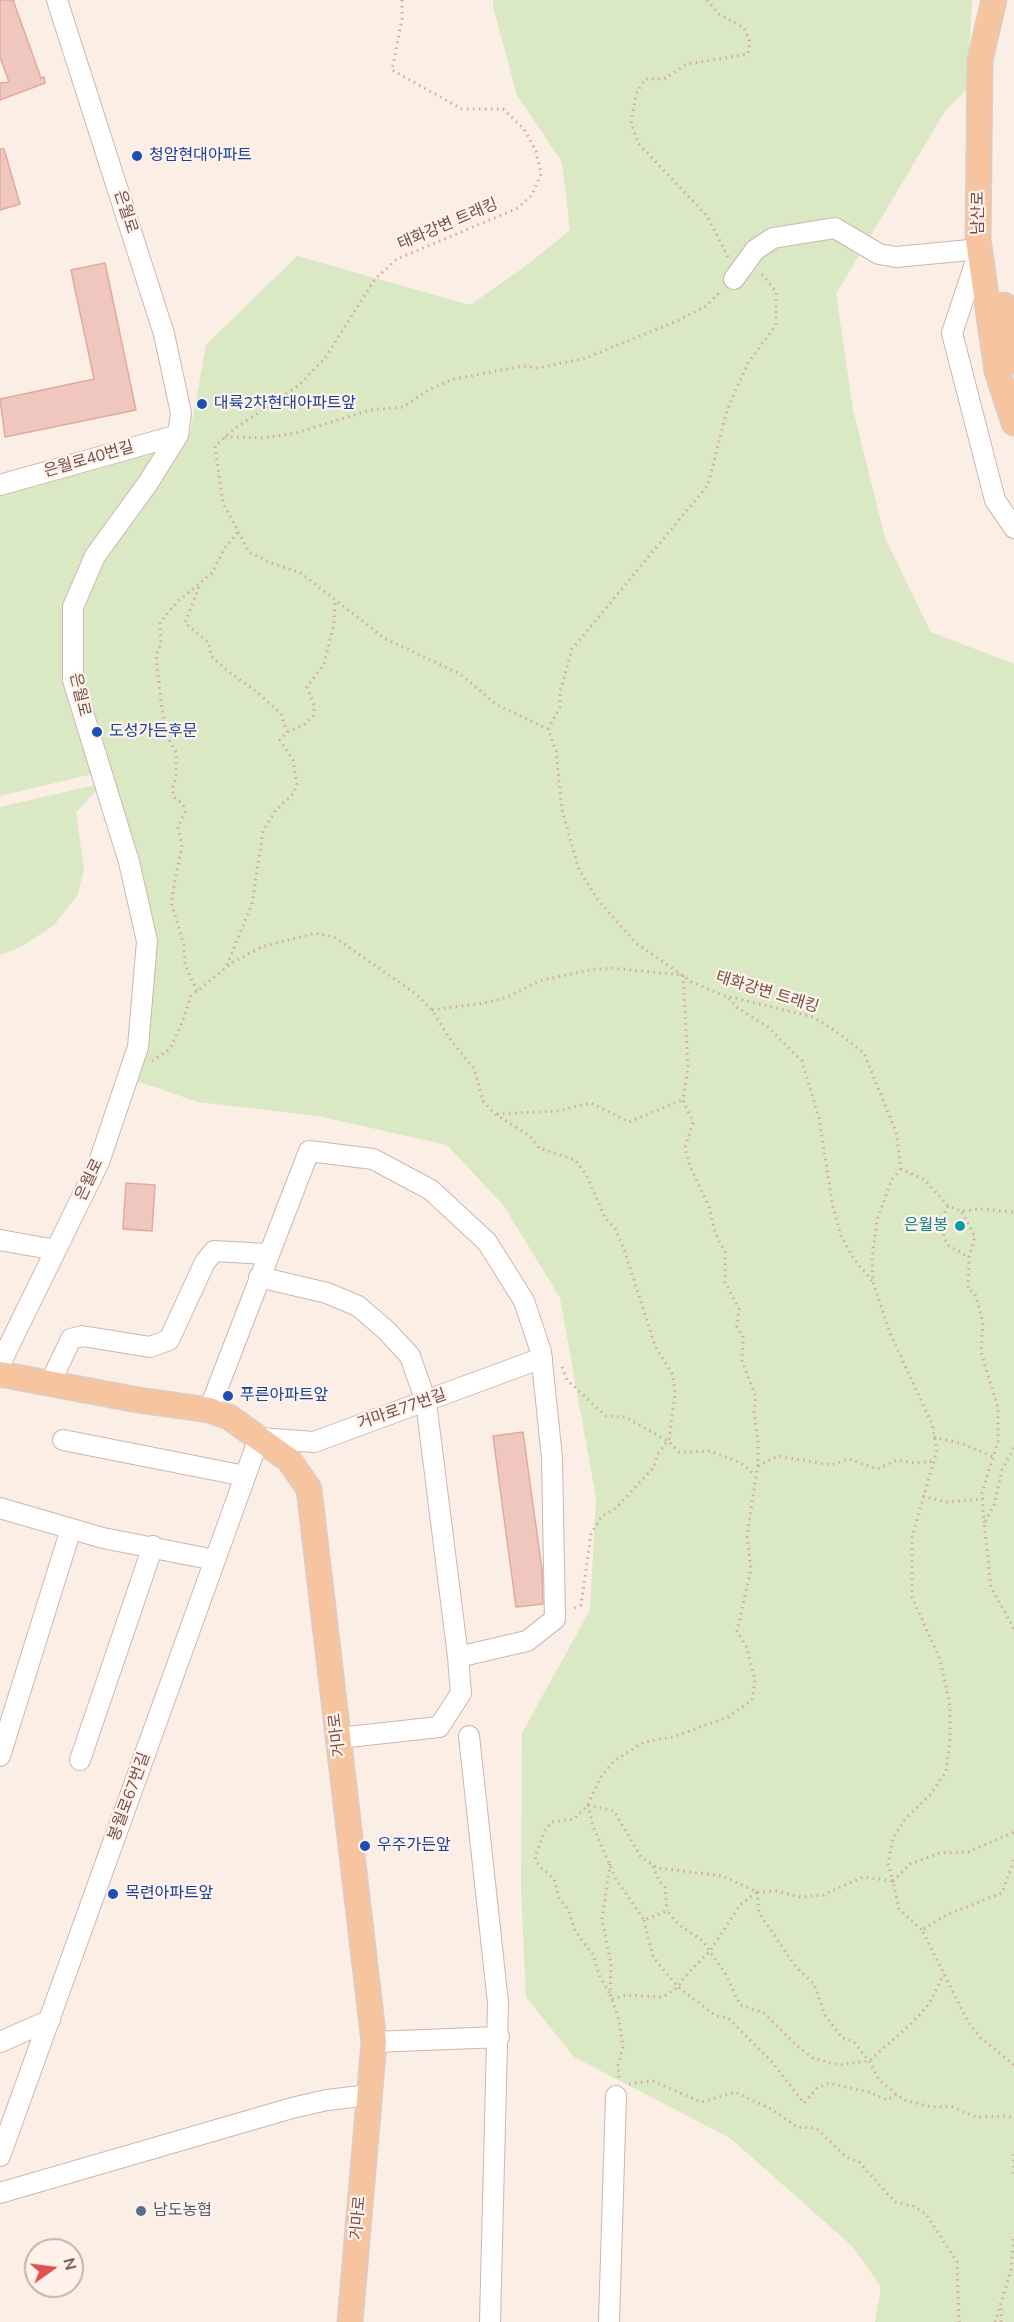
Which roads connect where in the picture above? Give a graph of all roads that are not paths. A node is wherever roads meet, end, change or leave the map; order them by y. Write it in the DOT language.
graph roads {
  1 [pos="57,0"];
  2 [pos="994,0"];
  3 [pos="1010,0"];
  4 [pos="980,249"];
  5 [pos="734,279"];
  6 [pos="1014,362"];
  7 [pos="1014,423"];
  8 [pos="178,435"];
  9 [pos="0,485"];
  10 [pos="1014,528"];
  11 [pos="0,1240"];
  12 [pos="56,1250"];
  13 [pos="267,1254"];
  14 [pos="259,1276"];
  15 [pos="542,1358"];
  16 [pos="0,1364"];
  17 [pos="0,1374"];
  18 [pos="51,1383"];
  19 [pos="426,1402"];
  20 [pos="209,1410"];
  21 [pos="259,1438"];
  22 [pos="63,1440"];
  23 [pos="245,1476"];
  24 [pos="0,1508"];
  25 [pos="71,1529"];
  26 [pos="153,1546"];
  27 [pos="215,1560"];
  28 [pos="458,1657"];
  29 [pos="469,1736"];
  30 [pos="339,1738"];
  31 [pos="0,1756"];
  32 [pos="80,1760"];
  33 [pos="50,2020"];
  34 [pos="499,2037"];
  35 [pos="0,2042"];
  36 [pos="374,2042"];
  37 [pos="370,2095"];
  38 [pos="616,2096"];
  39 [pos="0,2156"];
  40 [pos="0,2193"];
  41 [pos="353,2321"];
  42 [pos="490,2322"];
  43 [pos="609,2322"];
  1 -- 8 [label="street, 은월로"];
  2 -- 4 [label="main road, 남산로"];
  3 -- 6 [label="main road, 남산로"];
  4 -- 5 [label="street"];
  4 -- 7 [label="main road, 남산로"];
  4 -- 10 [label="street"];
  8 -- 9 [label="street, 은월로40번길"];
  8 -- 12 [label="street, 은월로"];
  11 -- 12 [label="street"];
  12 -- 16 [label="street, 은월로"];
  13 -- 14 [label="street"];
  13 -- 15 [label="street"];
  13 -- 18 [label="street"];
  14 -- 19 [label="street"];
  14 -- 20 [label="street"];
  15 -- 19 [label="street, 거마로77번길"];
  15 -- 28 [label="street"];
  17 -- 18 [label="main road, 거마로"];
  18 -- 20 [label="main road, 거마로"];
  19 -- 21 [label="street, 거마로77번길"];
  19 -- 28 [label="street"];
  20 -- 21 [label="main road, 거마로"];
  21 -- 23 [label="street, 봉월로67번길"];
  21 -- 30 [label="main road, 거마로"];
  22 -- 23 [label="street"];
  23 -- 27 [label="street, 봉월로67번길"];
  24 -- 25 [label="street"];
  25 -- 26 [label="street"];
  25 -- 31 [label="street"];
  26 -- 27 [label="street"];
  26 -- 32 [label="street"];
  27 -- 33 [label="street, 봉월로67번길"];
  28 -- 30 [label="street"];
  29 -- 34 [label="street"];
  30 -- 36 [label="main road, 거마로"];
  33 -- 35 [label="street"];
  33 -- 39 [label="street, 봉월로67번길"];
  34 -- 36 [label="street"];
  34 -- 42 [label="street"];
  36 -- 37 [label="main road, 거마로"];
  37 -- 40 [label="street"];
  37 -- 41 [label="main road, 거마로"];
  38 -- 43 [label="street"];
}
